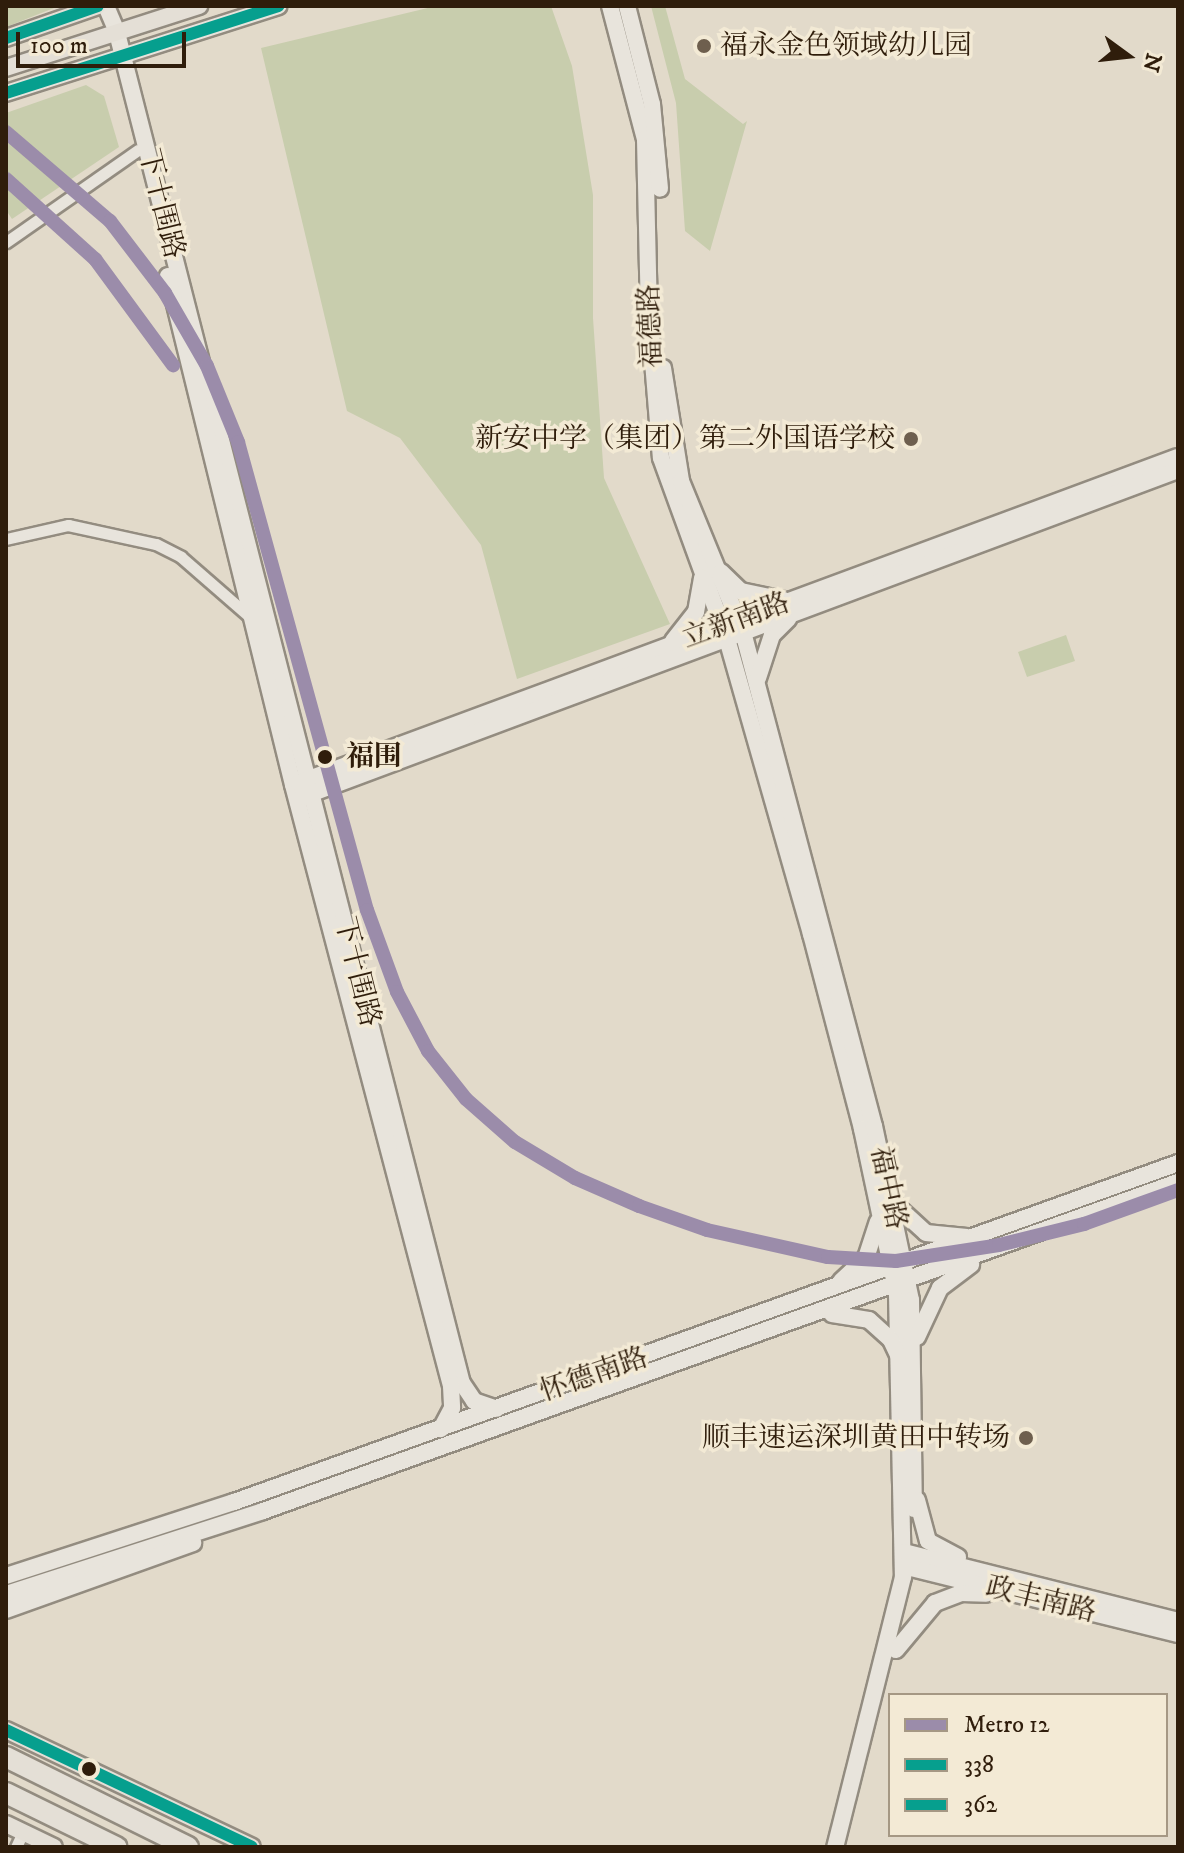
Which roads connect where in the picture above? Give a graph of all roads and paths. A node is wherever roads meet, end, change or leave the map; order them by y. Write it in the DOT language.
graph roads {
  1 [pos="98,6"];
  2 [pos="105,6"];
  3 [pos="199,6"];
  4 [pos="278,6"];
  5 [pos="610,6"];
  6 [pos="627,6"];
  7 [pos="112,30"];
  8 [pos="6,38"];
  9 [pos="118,54"];
  10 [pos="6,68"];
  11 [pos="6,93"];
  12 [pos="138,150"];
  13 [pos="6,242"];
  14 [pos="1178,462"];
  15 [pos="6,539"];
  16 [pos="706,562"];
  17 [pos="809,601"];
  18 [pos="250,617"];
  19 [pos="733,630"];
  20 [pos="660,649"];
  21 [pos="684,655"];
  22 [pos="739,680"];
  23 [pos="762,703"];
  24 [pos="302,789"];
  25 [pos="1178,1163"];
  26 [pos="1178,1182"];
  27 [pos="885,1206"];
  28 [pos="992,1233"];
  29 [pos="992,1251"];
  30 [pos="898,1267"];
  31 [pos="902,1284"];
  32 [pos="816,1296"];
  33 [pos="807,1318"];
  34 [pos="906,1354"];
  35 [pos="497,1409"];
  36 [pos="441,1429"];
  37 [pos="914,1487"];
  38 [pos="263,1511"];
  39 [pos="909,1560"];
  40 [pos="6,1576"];
  41 [pos="6,1594"];
  42 [pos="1084,1597"];
  43 [pos="1031,1598"];
  44 [pos="6,1610"];
  45 [pos="1178,1621"];
  46 [pos="1178,1634"];
  47 [pos="896,1650"];
  48 [pos="6,1730"];
  49 [pos="6,1757"];
  50 [pos="6,1793"];
  51 [pos="6,1824"];
  52 [pos="19,1840"];
  53 [pos="54,1847"];
  54 [pos="116,1847"];
  55 [pos="188,1847"];
  56 [pos="252,1847"];
  57 [pos="835,1847"];
  58 [pos="847,1847"];
  1 -- 8 [label="main road"];
  2 -- 7 [label="street, 下十围路"];
  3 -- 7 [label="main road"];
  4 -- 9 [label="street"];
  5 -- 16 [label="street, 福德路"];
  6 -- 16 [label="street, 福德路"];
  7 -- 9 [label="street, 下十围路"];
  7 -- 10 [label="main road"];
  9 -- 11 [label="street"];
  9 -- 12 [label="street, 下十围路"];
  9 -- 24 [label="street, 下十围路"];
  12 -- 13 [label="street"];
  12 -- 18 [label="street, 下十围路"];
  14 -- 17 [label="street, 立新南路"];
  15 -- 18 [label="street"];
  16 -- 17 [label="street"];
  16 -- 19 [label="street, 福德路"];
  16 -- 20 [label="street"];
  17 -- 19 [label="street, 立新南路"];
  17 -- 23 [label="street"];
  18 -- 24 [label="street, 下十围路"];
  19 -- 20 [label="street, 立新南路"];
  19 -- 21 [label="street, 立新南路"];
  19 -- 22 [label="street, 福中路"];
  19 -- 23 [label="street, 福中路"];
  20 -- 24 [label="street, 立新南路"];
  21 -- 22 [label="street"];
  21 -- 24 [label="street, 立新南路"];
  22 -- 27 [label="street, 福中路"];
  23 -- 27 [label="street, 福中路"];
  24 -- 35 [label="street, 下十围路"];
  24 -- 36 [label="street, 下十围路"];
  25 -- 28 [label="street, 怀德南路"];
  26 -- 29 [label="street, 怀德南路"];
  27 -- 28 [label="street"];
  27 -- 30 [label="street, 福中路"];
  27 -- 32 [label="street"];
  28 -- 30 [label="street, 怀德南路"];
  29 -- 31 [label="street, 怀德南路"];
  29 -- 34 [label="street"];
  30 -- 31 [label="street, 福中路"];
  30 -- 32 [label="street, 怀德南路"];
  31 -- 33 [label="street, 怀德南路"];
  31 -- 34 [label="street, 福中路"];
  32 -- 35 [label="street, 怀德南路"];
  33 -- 34 [label="street"];
  33 -- 38 [label="street, 怀德南路"];
  34 -- 37 [label="street, 福中路"];
  34 -- 39 [label="street, 福中路"];
  35 -- 36 [label="street, 怀德南路"];
  36 -- 40 [label="street, 怀德南路"];
  37 -- 39 [label="street, 福中路"];
  37 -- 42 [label="street"];
  38 -- 41 [label="street, 怀德南路"];
  38 -- 44 [label="street, 怀德南路"];
  39 -- 42 [label="street, 政丰南路"];
  39 -- 43 [label="street, 政丰南路"];
  39 -- 47 [label="street, 福中路"];
  39 -- 57 [label="street, 福中路"];
  42 -- 45 [label="street, 政丰南路"];
  43 -- 46 [label="street, 政丰南路"];
  43 -- 47 [label="street"];
  47 -- 58 [label="street, 福中路"];
  48 -- 56 [label="main road"];
  49 -- 55 [label="highway"];
  50 -- 54 [label="highway"];
  51 -- 52 [label="main road"];
  52 -- 53 [label="main road"];
}
